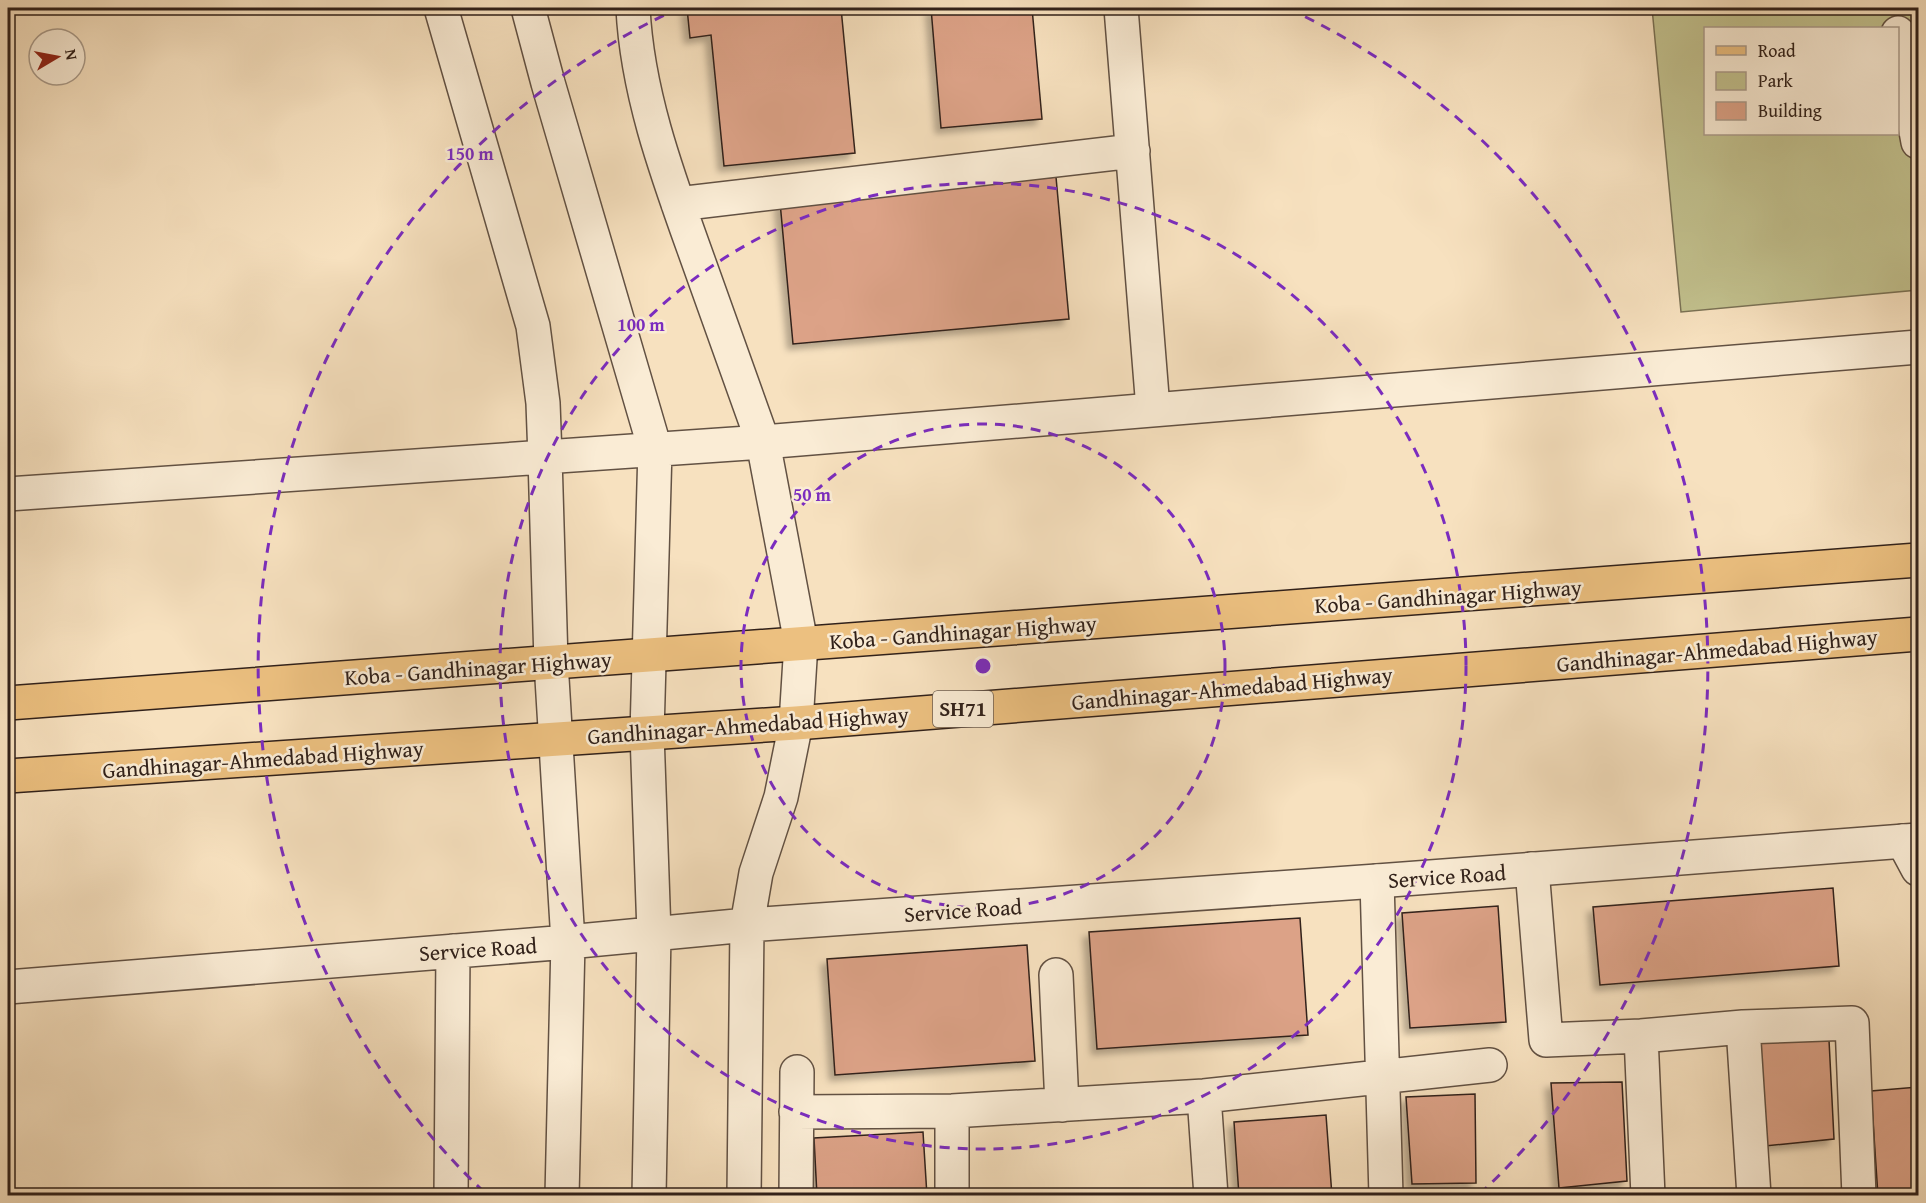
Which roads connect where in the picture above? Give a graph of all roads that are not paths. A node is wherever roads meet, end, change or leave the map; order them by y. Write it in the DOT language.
graph roads {
  1 [pos="441,8"];
  2 [pos="528,8"];
  3 [pos="633,8"];
  4 [pos="1121,8"];
  5 [pos="1893,8"];
  6 [pos="1896,27"];
  7 [pos="1899,42"];
  8 [pos="1918,142"];
  9 [pos="1132,151"];
  10 [pos="678,204"];
  11 [pos="1918,347"];
  12 [pos="1153,410"];
  13 [pos="763,442"];
  14 [pos="655,449"];
  15 [pos="545,457"];
  16 [pos="8,494"];
  17 [pos="1918,560"];
  18 [pos="1918,634"];
  19 [pos="801,643"];
  20 [pos="649,655"];
  21 [pos="551,662"];
  22 [pos="8,703"];
  23 [pos="796,723"];
  24 [pos="647,733"];
  25 [pos="556,739"];
  26 [pos="8,777"];
  27 [pos="1911,840"];
  28 [pos="1532,869"];
  29 [pos="1918,869"];
  30 [pos="1377,881"];
  31 [pos="747,925"];
  32 [pos="654,933"];
  33 [pos="568,942"];
  34 [pos="453,951"];
  35 [pos="1056,975"];
  36 [pos="8,987"];
  37 [pos="1743,1027"];
  38 [pos="1641,1036"];
  39 [pos="1490,1065"];
  40 [pos="797,1072"];
  41 [pos="1382,1076"];
  42 [pos="1203,1096"];
  43 [pos="1062,1105"];
  44 [pos="952,1111"];
  45 [pos="796,1112"];
  46 [pos="451,1196"];
  47 [pos="562,1196"];
  48 [pos="650,1196"];
  49 [pos="744,1196"];
  50 [pos="796,1196"];
  51 [pos="952,1196"];
  52 [pos="1211,1196"];
  53 [pos="1386,1196"];
  54 [pos="1648,1196"];
  55 [pos="1754,1196"];
  56 [pos="1859,1196"];
  1 -- 15 [label="street"];
  2 -- 14 [label="street"];
  3 -- 10 [label="street"];
  4 -- 9 [label="street"];
  5 -- 6 [label="street"];
  7 -- 8 [label="street"];
  9 -- 10 [label="street"];
  9 -- 12 [label="street"];
  10 -- 13 [label="street"];
  11 -- 12 [label="street"];
  12 -- 13 [label="street"];
  13 -- 14 [label="street"];
  13 -- 19 [label="street"];
  14 -- 15 [label="street"];
  14 -- 20 [label="street"];
  15 -- 16 [label="street"];
  15 -- 21 [label="street"];
  17 -- 19 [label="main road, Koba - Gandhinagar Highway"];
  18 -- 23 [label="main road, Gandhinagar-Ahmedabad Highway / SH71"];
  19 -- 20 [label="main road, Koba - Gandhinagar Highway"];
  19 -- 23 [label="street"];
  20 -- 21 [label="main road, Koba - Gandhinagar Highway"];
  20 -- 24 [label="street"];
  21 -- 22 [label="main road, Koba - Gandhinagar Highway"];
  21 -- 25 [label="street"];
  23 -- 24 [label="main road, Gandhinagar-Ahmedabad Highway / SH71"];
  23 -- 31 [label="street"];
  24 -- 25 [label="main road, Gandhinagar-Ahmedabad Highway / SH71"];
  24 -- 32 [label="street"];
  25 -- 26 [label="main road, Gandhinagar-Ahmedabad Highway / SH71"];
  25 -- 33 [label="street"];
  27 -- 28 [label="street, Service Road"];
  27 -- 29 [label="street"];
  28 -- 30 [label="street, Service Road"];
  28 -- 38 [label="street"];
  30 -- 31 [label="street, Service Road"];
  30 -- 41 [label="street"];
  31 -- 32 [label="street, Service Road"];
  31 -- 49 [label="street"];
  32 -- 33 [label="street, Service Road"];
  32 -- 48 [label="street"];
  33 -- 34 [label="street, Service Road"];
  33 -- 47 [label="street"];
  34 -- 36 [label="street, Service Road"];
  34 -- 46 [label="street"];
  35 -- 43 [label="street"];
  37 -- 38 [label="street"];
  37 -- 55 [label="street"];
  37 -- 56 [label="street"];
  38 -- 54 [label="street"];
  39 -- 41 [label="street"];
  40 -- 45 [label="street"];
  41 -- 42 [label="street"];
  41 -- 53 [label="street"];
  42 -- 43 [label="street"];
  42 -- 52 [label="street"];
  43 -- 44 [label="street"];
  44 -- 45 [label="street"];
  44 -- 51 [label="street"];
  45 -- 50 [label="street"];
}
